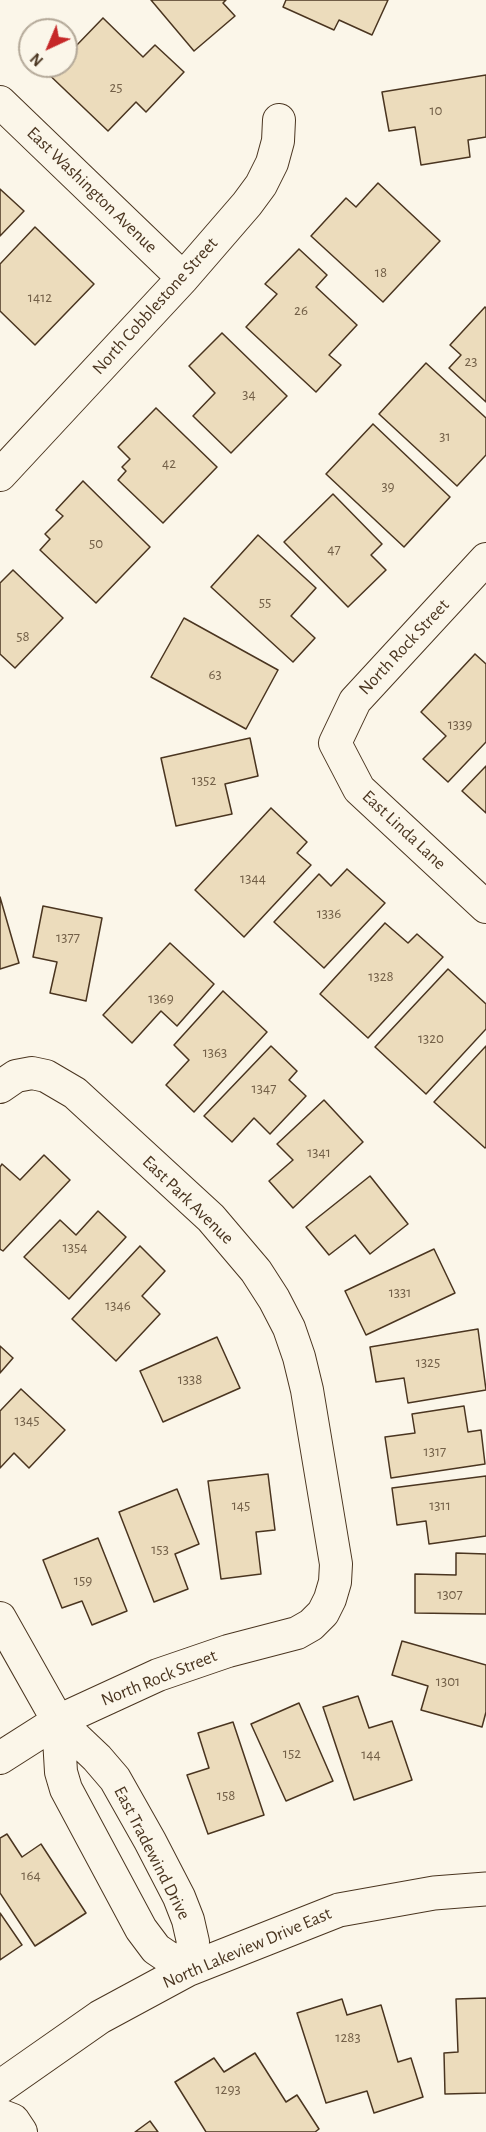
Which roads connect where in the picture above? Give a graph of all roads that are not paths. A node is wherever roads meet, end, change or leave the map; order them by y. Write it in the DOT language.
graph roads {
  1 [pos="0,102"];
  2 [pos="279,120"];
  3 [pos="183,278"];
  4 [pos="0,475"];
  5 [pos="486,559"];
  6 [pos="335,743"];
  7 [pos="486,907"];
  8 [pos="0,1087"];
  9 [pos="323,1613"];
  10 [pos="0,1618"];
  11 [pos="58,1721"];
  12 [pos="0,1758"];
  13 [pos="486,1889"];
  14 [pos="187,1970"];
  15 [pos="0,2087"];
  16 [pos="0,2115"];
  17 [pos="21,2132"];
  1 -- 3 [label="street, East Washington Avenue"];
  2 -- 3 [label="street, North Cobblestone Street"];
  3 -- 4 [label="street, North Cobblestone Street"];
  5 -- 6 [label="street, North Rock Street"];
  6 -- 7 [label="street, East Linda Lane"];
  8 -- 9 [label="street, East Park Avenue"];
  9 -- 11 [label="street, North Rock Street"];
  10 -- 11 [label="street, East Tradewind Drive"];
  11 -- 12 [label="street, North Rock Street"];
  11 -- 14 [label="street, East Tradewind Drive"];
  11 -- 14 [label="street, East Tradewind Drive"];
  13 -- 14 [label="street, North Lakeview Drive East"];
  14 -- 15 [label="street, North Lakeview Drive East"];
  16 -- 17 [label="street"];
}
